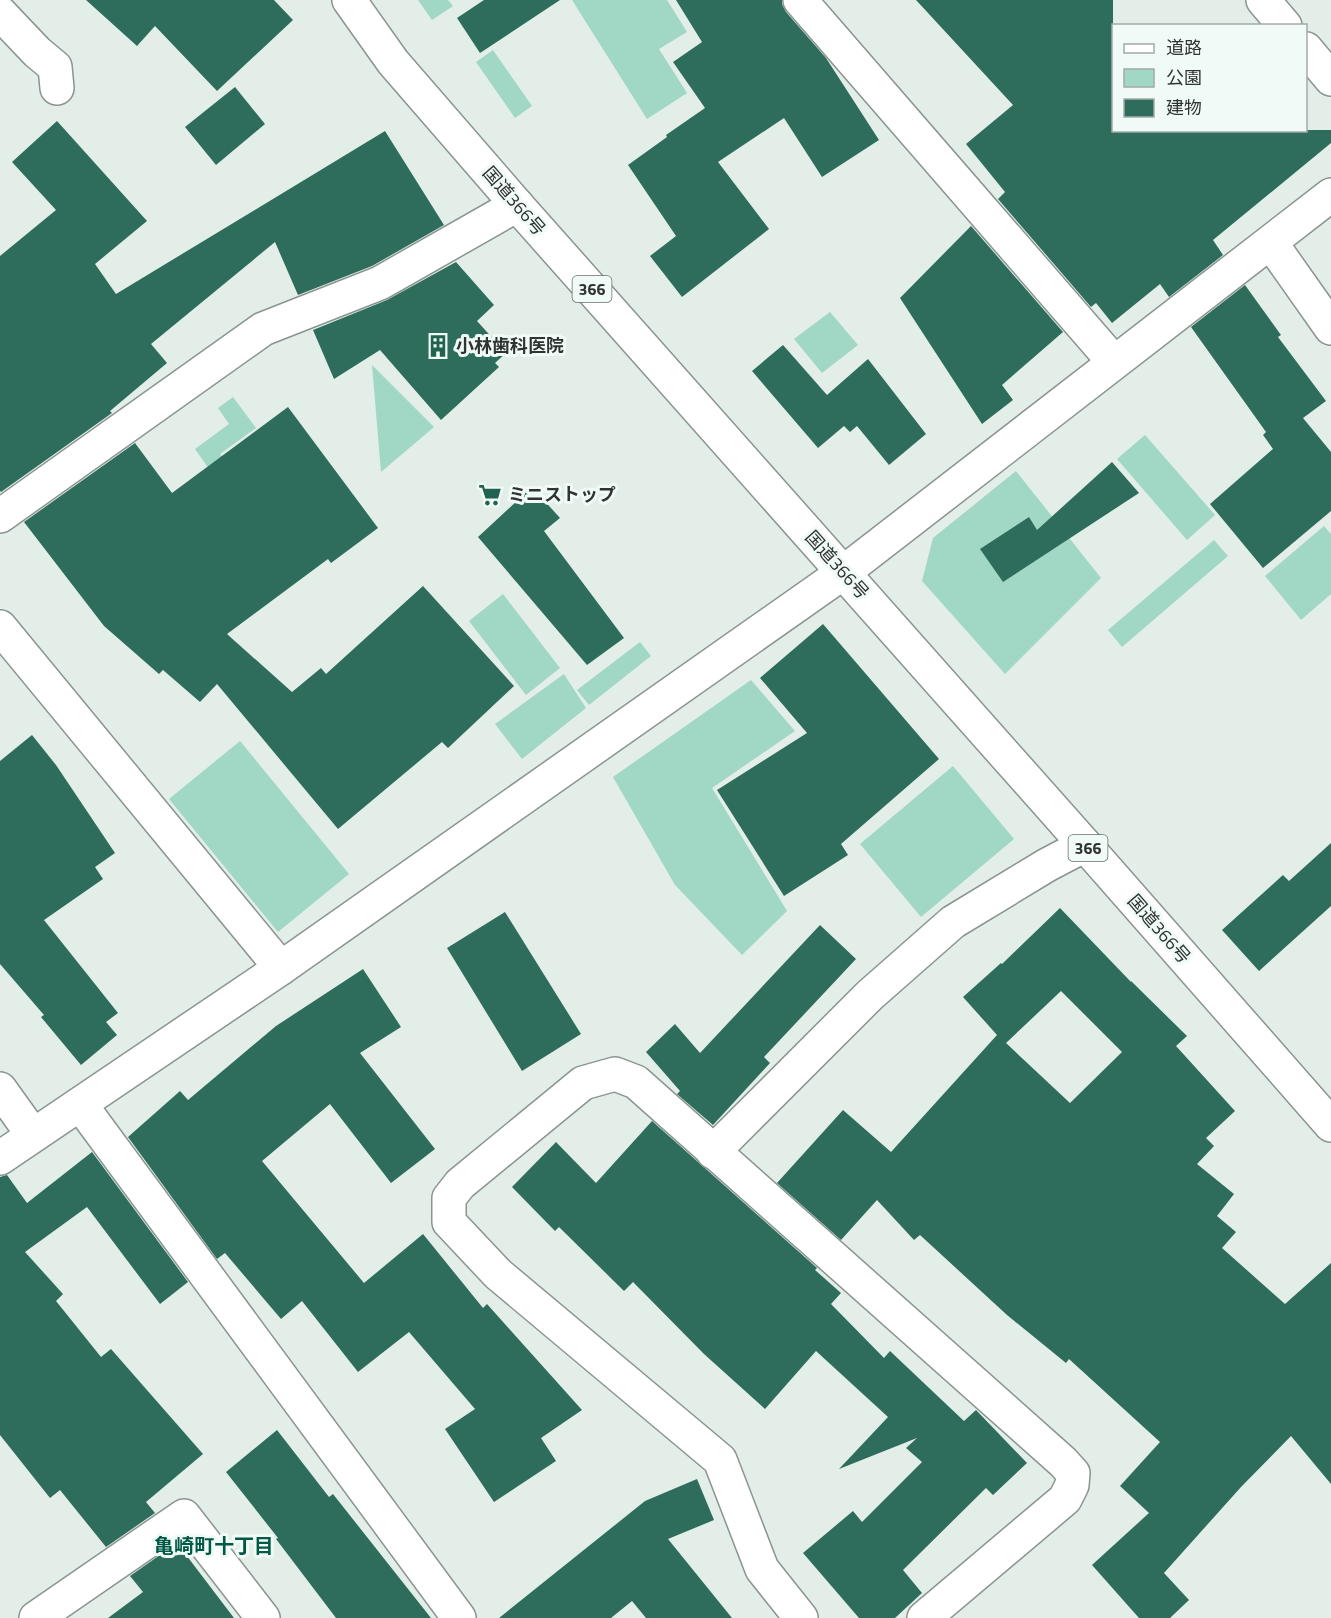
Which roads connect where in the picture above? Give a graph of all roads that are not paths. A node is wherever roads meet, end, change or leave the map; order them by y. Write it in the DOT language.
graph roads {
  1 [pos="349,0"];
  2 [pos="800,0"];
  3 [pos="1263,0"];
  4 [pos="0,14"];
  5 [pos="1283,24"];
  6 [pos="1307,51"];
  7 [pos="1331,79"];
  8 [pos="57,88"];
  9 [pos="1331,195"];
  10 [pos="517,205"];
  11 [pos="1271,243"];
  12 [pos="1331,328"];
  13 [pos="1114,362"];
  14 [pos="0,516"];
  15 [pos="844,572"];
  16 [pos="0,627"];
  17 [pos="1085,845"];
  18 [pos="281,968"];
  19 [pos="0,1089"];
  20 [pos="80,1104"];
  21 [pos="1331,1125"];
  22 [pos="33,1135"];
  23 [pos="713,1152"];
  24 [pos="0,1158"];
  25 [pos="452,1616"];
  26 [pos="36,1618"];
  27 [pos="263,1618"];
  28 [pos="801,1618"];
  29 [pos="924,1618"];
  1 -- 10 [label="main road, 国道366号 / 366"];
  2 -- 13 [label="main road"];
  3 -- 5 [label="main road"];
  4 -- 8 [label="main road"];
  6 -- 7 [label="main road"];
  9 -- 11 [label="main road"];
  10 -- 14 [label="main road"];
  10 -- 15 [label="main road, 国道366号 / 366"];
  11 -- 12 [label="main road"];
  11 -- 13 [label="main road"];
  13 -- 15 [label="main road"];
  15 -- 17 [label="main road, 国道366号 / 366"];
  15 -- 18 [label="main road"];
  16 -- 18 [label="main road"];
  17 -- 21 [label="main road, 国道366号 / 366"];
  17 -- 23 [label="main road"];
  18 -- 20 [label="main road"];
  19 -- 22 [label="main road"];
  20 -- 22 [label="main road"];
  20 -- 25 [label="main road"];
  22 -- 24 [label="main road"];
  23 -- 28 [label="main road"];
  23 -- 29 [label="main road"];
  26 -- 27 [label="main road"];
}
